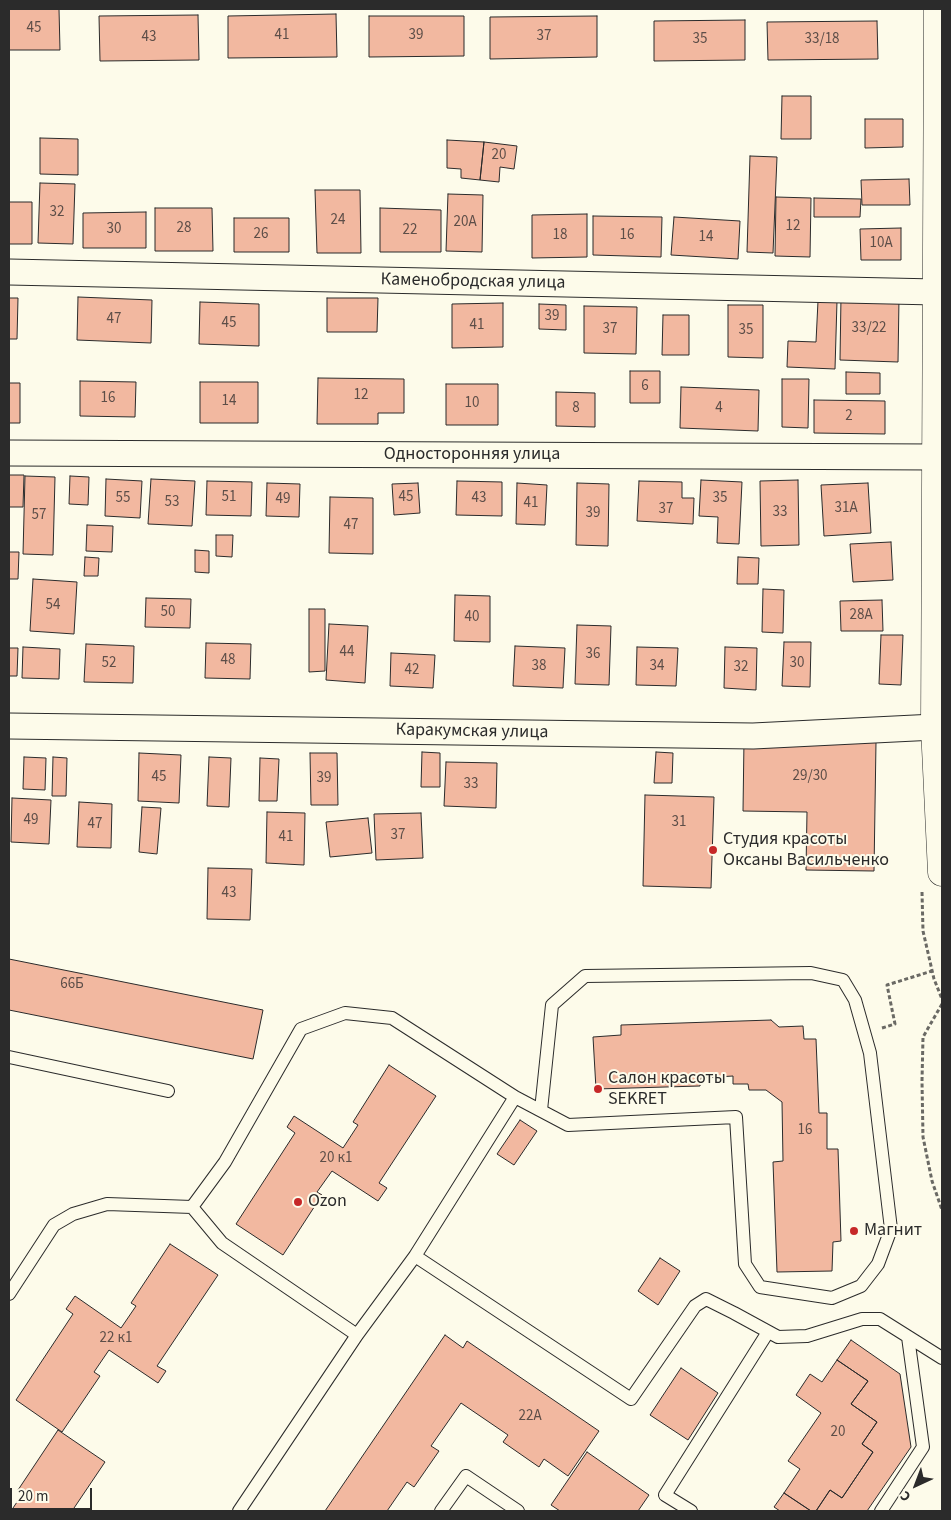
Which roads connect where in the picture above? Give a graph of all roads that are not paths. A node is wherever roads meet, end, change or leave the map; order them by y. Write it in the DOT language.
graph roads {
  1 [pos="938,9"];
  2 [pos="9,272"];
  3 [pos="936,292"];
  4 [pos="9,453"];
  5 [pos="935,457"];
  6 [pos="9,726"];
  7 [pos="935,727"];
  8 [pos="942,872"];
  9 [pos="9,1058"];
  10 [pos="168,1091"];
  11 [pos="515,1097"];
  12 [pos="541,1110"];
  13 [pos="192,1207"];
  14 [pos="415,1256"];
  15 [pos="9,1294"];
  16 [pos="768,1332"];
  17 [pos="357,1335"];
  18 [pos="908,1337"];
  19 [pos="942,1358"];
  20 [pos="239,1511"];
  21 [pos="441,1511"];
  22 [pos="518,1511"];
  23 [pos="691,1511"];
  24 [pos="881,1511"];
  1 -- 3 [label="main road"];
  2 -- 3 [label="street, Каменобродская улица"];
  3 -- 5 [label="main road"];
  4 -- 5 [label="street, Односторонняя улица"];
  5 -- 7 [label="main road"];
  6 -- 7 [label="street, Каракумская улица"];
  7 -- 8 [label="main road"];
  9 -- 10 [label="lane"];
  11 -- 12 [label="lane"];
  11 -- 13 [label="lane"];
  11 -- 14 [label="lane"];
  12 -- 12 [label="lane"];
  13 -- 15 [label="lane"];
  13 -- 17 [label="lane"];
  14 -- 16 [label="lane"];
  14 -- 17 [label="lane"];
  16 -- 18 [label="lane"];
  16 -- 23 [label="lane"];
  17 -- 20 [label="lane"];
  18 -- 19 [label="lane"];
  18 -- 24 [label="lane"];
  21 -- 22 [label="lane"];
}
